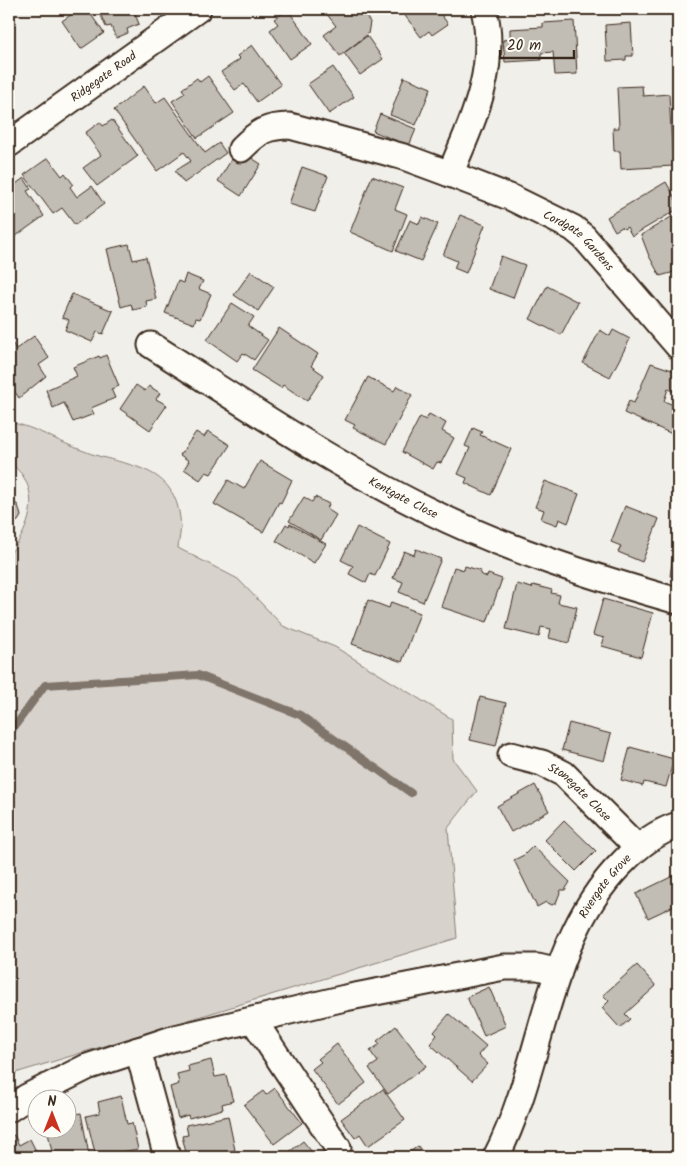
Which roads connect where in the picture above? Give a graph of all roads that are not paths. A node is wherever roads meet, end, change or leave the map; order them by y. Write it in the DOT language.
graph roads {
  1 [pos="198,9"];
  2 [pos="484,9"];
  3 [pos="9,144"];
  4 [pos="241,149"];
  5 [pos="450,174"];
  6 [pos="151,345"];
  7 [pos="678,346"];
  8 [pos="678,601"];
  9 [pos="511,755"];
  10 [pos="678,826"];
  11 [pos="637,847"];
  12 [pos="559,972"];
  13 [pos="254,1021"];
  14 [pos="138,1050"];
  15 [pos="9,1109"];
  16 [pos="338,1148"];
  17 [pos="167,1157"];
  18 [pos="496,1157"];
  1 -- 3 [label="street, Ridgegate Road"];
  2 -- 5 [label="street"];
  4 -- 5 [label="street, Cordgate Gardens"];
  5 -- 7 [label="street, Cordgate Gardens"];
  6 -- 8 [label="street, Kentgate Close"];
  9 -- 11 [label="street, Stonegate Close"];
  10 -- 11 [label="street, Rivergate Grove"];
  11 -- 12 [label="street, Rivergate Grove"];
  12 -- 13 [label="street"];
  12 -- 18 [label="street, Rivergate Grove"];
  13 -- 14 [label="street"];
  13 -- 16 [label="street"];
  14 -- 15 [label="street"];
  14 -- 17 [label="street"];
}
